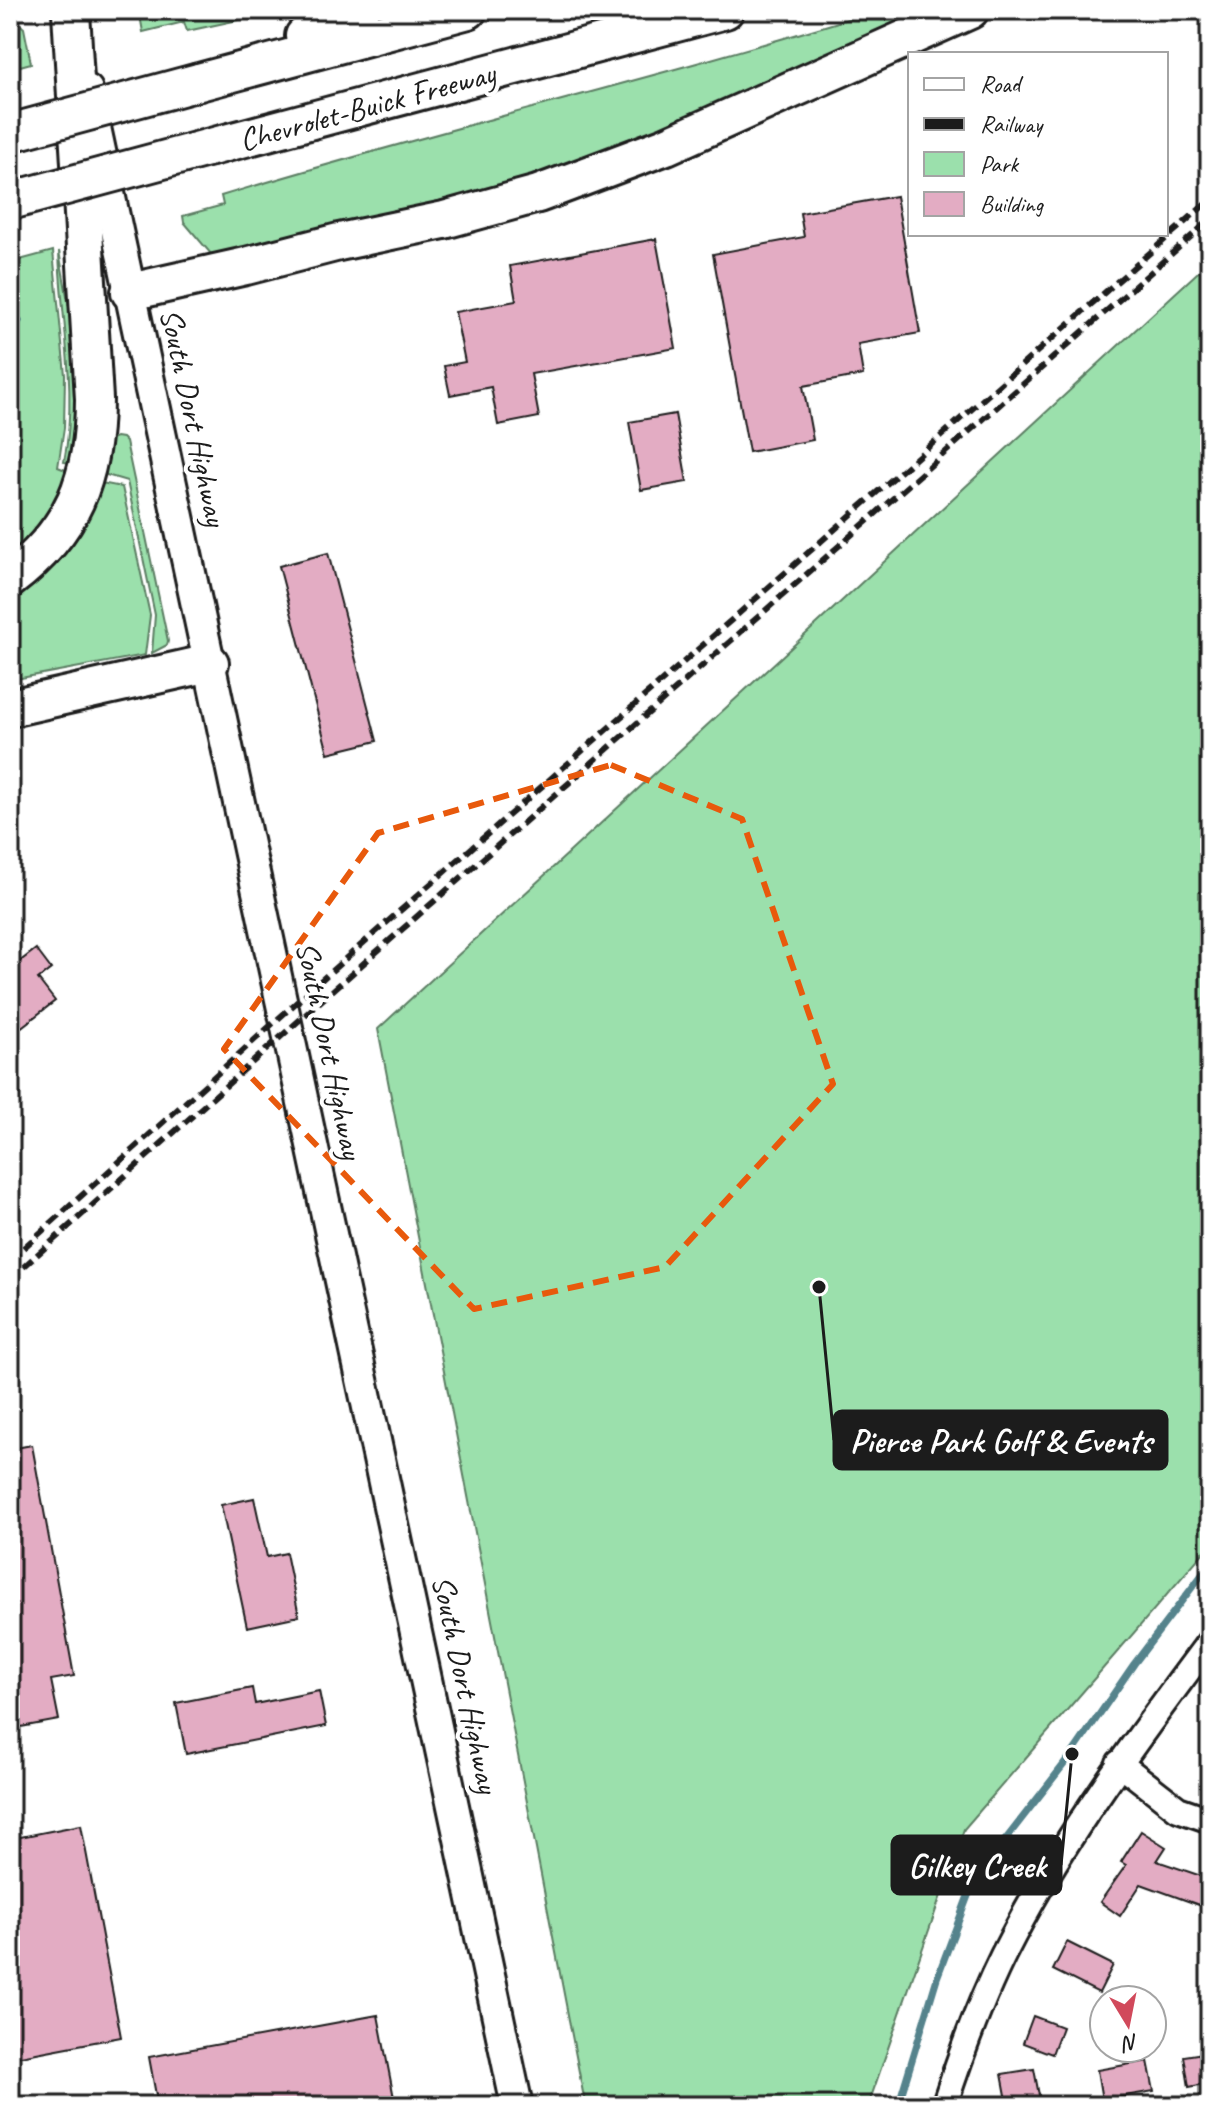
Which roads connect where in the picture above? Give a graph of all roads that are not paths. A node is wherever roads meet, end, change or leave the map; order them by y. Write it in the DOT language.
graph roads {
  1 [pos="361,10"];
  2 [pos="468,10"];
  3 [pos="725,10"];
  4 [pos="970,10"];
  5 [pos="71,11"];
  6 [pos="199,82"];
  7 [pos="10,133"];
  8 [pos="10,201"];
  9 [pos="130,292"];
  10 [pos="10,579"];
  11 [pos="210,663"];
  12 [pos="10,708"];
  13 [pos="1210,1641"];
  14 [pos="1119,1763"];
  15 [pos="1210,1820"];
  16 [pos="517,2106"];
  17 [pos="944,2106"];
  1 -- 6 [label="highway"];
  2 -- 6 [label="highway, Chevrolet-Buick Freeway"];
  3 -- 8 [label="highway, Chevrolet-Buick Freeway, bridge"];
  4 -- 9 [label="highway"];
  5 -- 9 [label="main road, South Dort Highway"];
  5 -- 10 [label="highway"];
  6 -- 7 [label="highway, Chevrolet-Buick Freeway, bridge"];
  9 -- 11 [label="main road, South Dort Highway"];
  11 -- 12 [label="highway"];
  11 -- 16 [label="main road, South Dort Highway"];
  13 -- 14 [label="street"];
  14 -- 15 [label="street"];
  14 -- 17 [label="street"];
}
